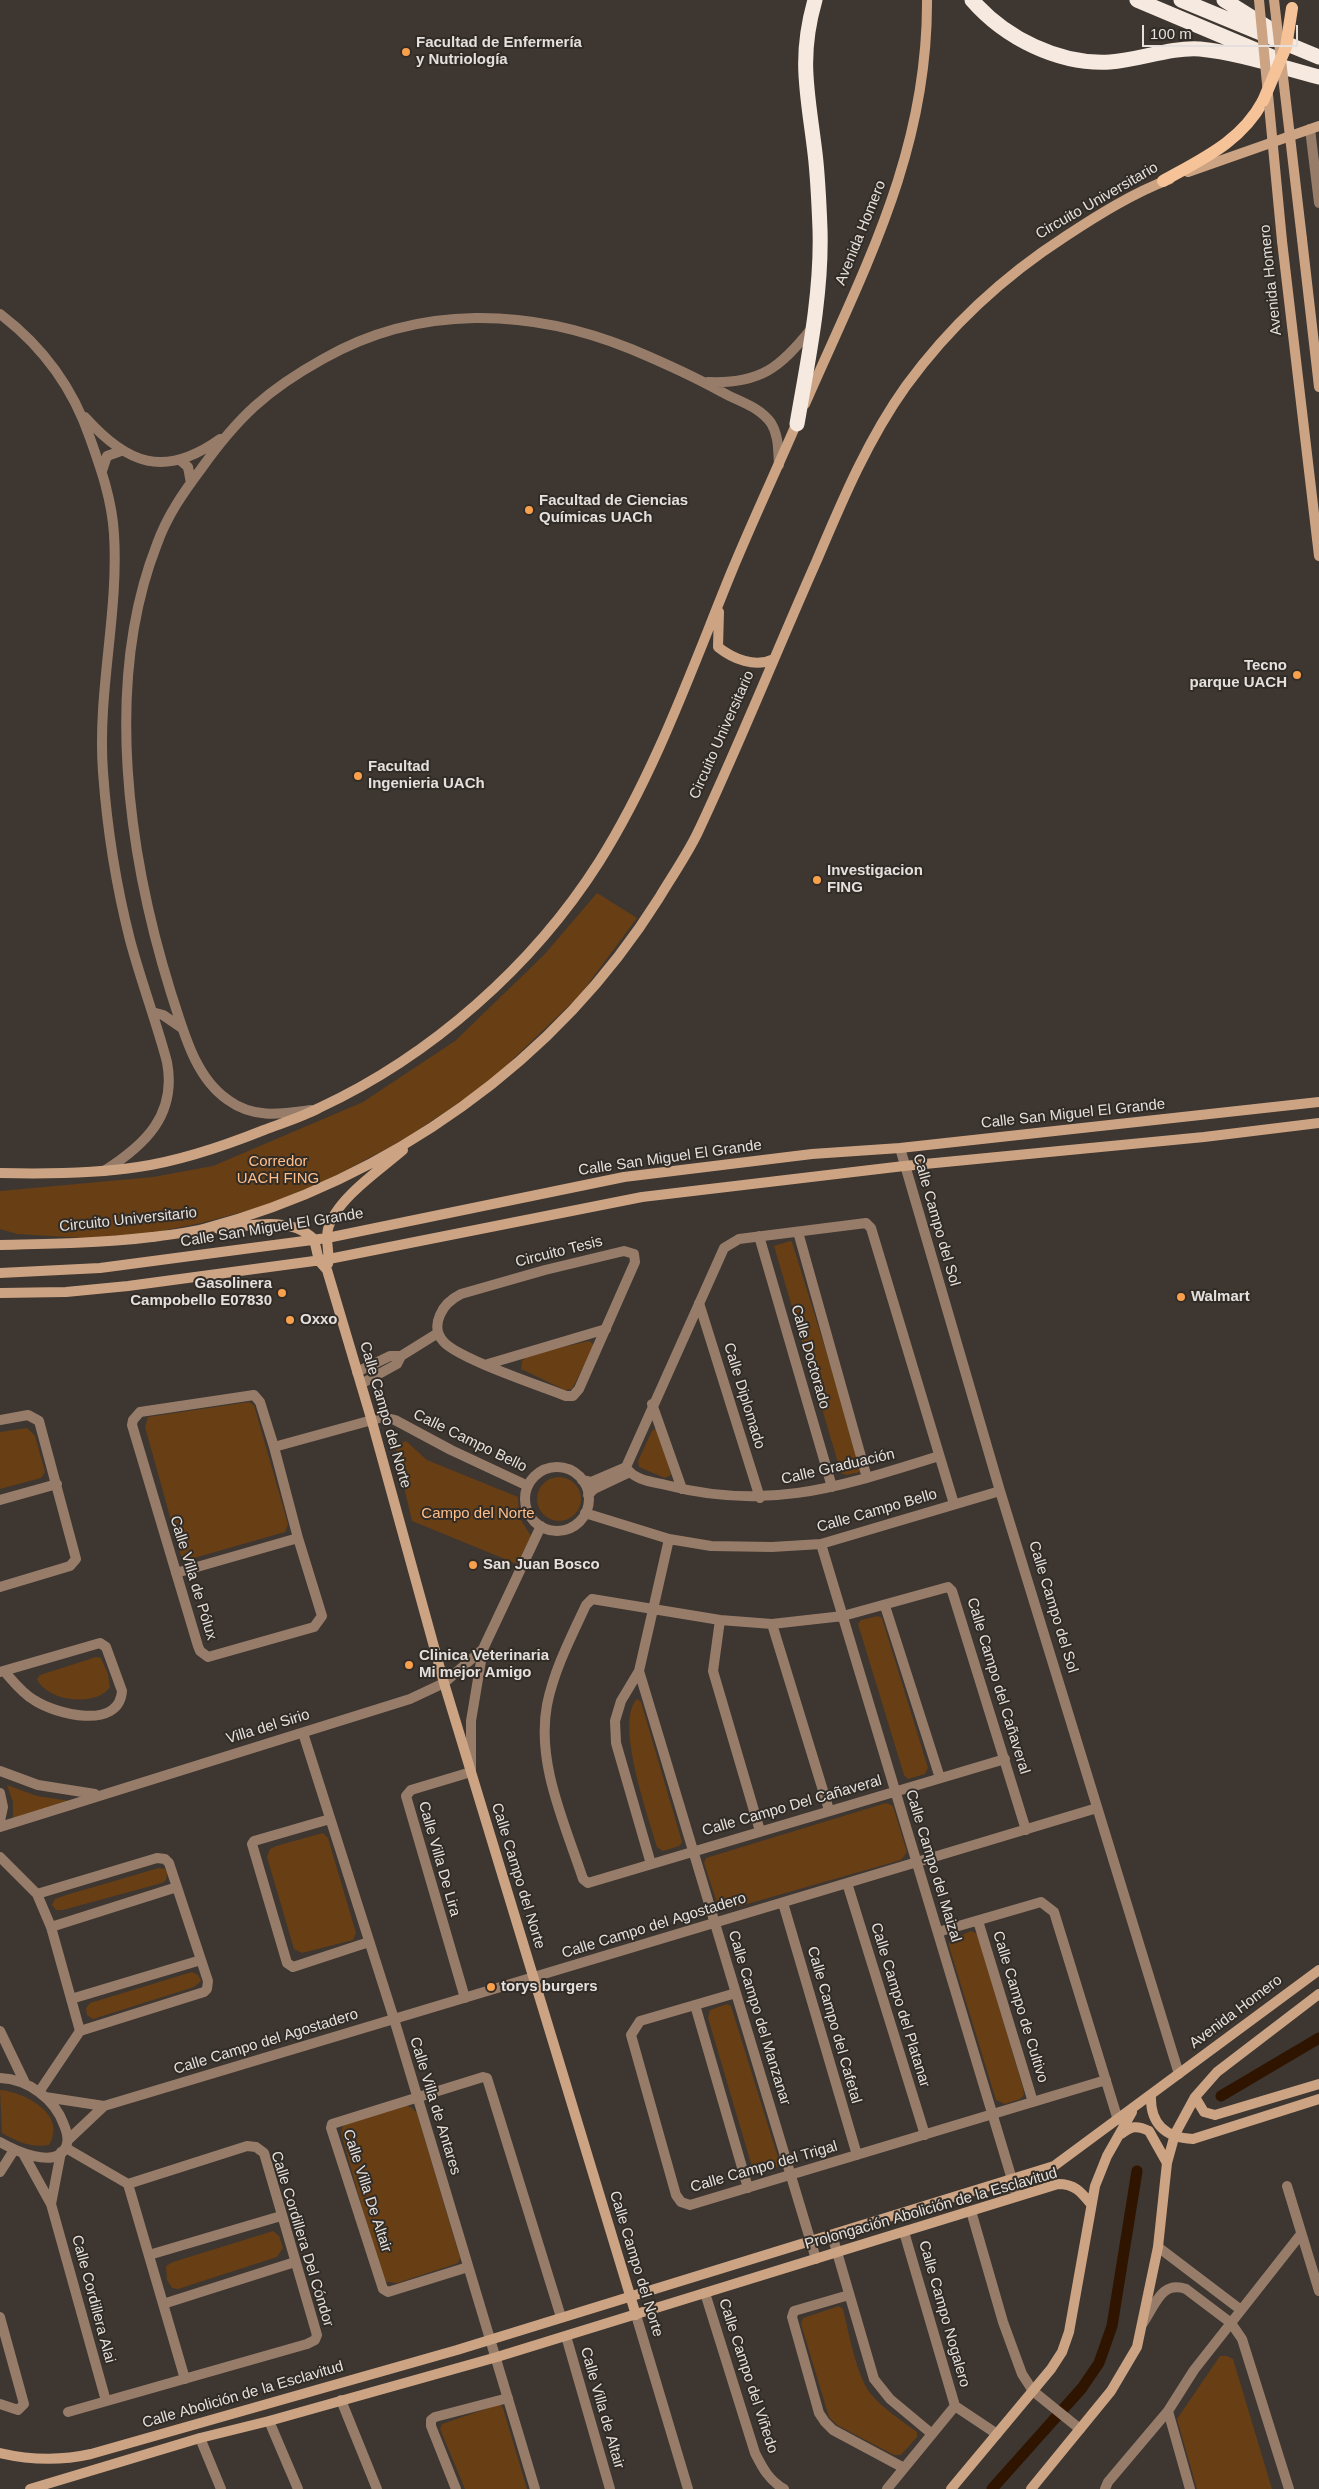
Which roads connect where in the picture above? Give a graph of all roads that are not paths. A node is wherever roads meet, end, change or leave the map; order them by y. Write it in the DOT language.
graph roads {
  1 [pos="815,0"];
  2 [pos="927,0"];
  3 [pos="972,0"];
  4 [pos="1137,0"];
  5 [pos="1181,0"];
  6 [pos="1224,0"];
  7 [pos="1259,0"];
  8 [pos="1274,0"];
  9 [pos="1292,4"];
  10 [pos="1318,57"];
  11 [pos="1319,77"];
  12 [pos="1314,127"];
  13 [pos="1163,181"];
  14 [pos="1318,191"];
  15 [pos="1319,203"];
  16 [pos="0,314"];
  17 [pos="814,326"];
  18 [pos="706,382"];
  19 [pos="1319,387"];
  20 [pos="82,414"];
  21 [pos="797,424"];
  22 [pos="226,434"];
  23 [pos="121,450"];
  24 [pos="180,460"];
  25 [pos="778,465"];
  26 [pos="102,472"];
  27 [pos="190,483"];
  28 [pos="1319,556"];
  29 [pos="718,606"];
  30 [pos="774,659"];
  31 [pos="152,1012"];
  32 [pos="183,1028"];
  33 [pos="1319,1093"];
  34 [pos="1319,1102"];
  35 [pos="1300,1104"];
  36 [pos="320,1108"];
  37 [pos="1316,1124"];
  38 [pos="419,1137"];
  39 [pos="900,1148"];
  40 [pos="904,1166"];
  41 [pos="104,1171"];
  42 [pos="0,1173"];
  43 [pos="28,1173"];
  44 [pos="0,1179"];
  45 [pos="200,1230"];
  46 [pos="798,1232"];
  47 [pos="759,1236"];
  48 [pos="327,1238"];
  49 [pos="314,1239"];
  50 [pos="0,1245"];
  51 [pos="324,1260"];
  52 [pos="0,1272"];
  53 [pos="0,1294"];
  54 [pos="699,1304"];
  55 [pos="606,1329"];
  56 [pos="438,1333"];
  57 [pos="400,1356"];
  58 [pos="488,1364"];
  59 [pos="357,1372"];
  60 [pos="361,1384"];
  61 [pos="652,1404"];
  62 [pos="371,1418"];
  63 [pos="0,1420"];
  64 [pos="274,1447"];
  65 [pos="939,1456"];
  66 [pos="627,1469"];
  67 [pos="868,1478"];
  68 [pos="582,1480"];
  69 [pos="57,1484"];
  70 [pos="528,1486"];
  71 [pos="832,1487"];
  72 [pos="682,1489"];
  73 [pos="1000,1490"];
  74 [pos="588,1494"];
  75 [pos="760,1498"];
  76 [pos="0,1500"];
  77 [pos="954,1504"];
  78 [pos="585,1513"];
  79 [pos="540,1526"];
  80 [pos="298,1538"];
  81 [pos="669,1539"];
  82 [pos="821,1544"];
  83 [pos="176,1573"];
  84 [pos="0,1587"];
  85 [pos="885,1606"];
  86 [pos="653,1610"];
  87 [pos="843,1616"];
  88 [pos="720,1620"];
  89 [pos="772,1624"];
  90 [pos="483,1649"];
  91 [pos="2,1671"];
  92 [pos="639,1671"];
  93 [pos="444,1683"];
  94 [pos="303,1732"];
  95 [pos="1004,1759"];
  96 [pos="0,1771"];
  97 [pos="470,1772"];
  98 [pos="940,1778"];
  99 [pos="896,1792"];
  100 [pos="0,1793"];
  101 [pos="99,1795"];
  102 [pos="1097,1808"];
  103 [pos="829,1810"];
  104 [pos="330,1819"];
  105 [pos="0,1821"];
  106 [pos="0,1827"];
  107 [pos="1026,1830"];
  108 [pos="760,1831"];
  109 [pos="693,1850"];
  110 [pos="0,1857"];
  111 [pos="917,1862"];
  112 [pos="651,1864"];
  113 [pos="588,1883"];
  114 [pos="848,1883"];
  115 [pos="177,1887"];
  116 [pos="37,1894"];
  117 [pos="783,1902"];
  118 [pos="978,1920"];
  119 [pos="715,1923"];
  120 [pos="50,1927"];
  121 [pos="938,1932"];
  122 [pos="369,1942"];
  123 [pos="201,1960"];
  124 [pos="1319,1970"];
  125 [pos="532,1978"];
  126 [pos="736,1994"];
  127 [pos="1319,1994"];
  128 [pos="465,1998"];
  129 [pos="72,1999"];
  130 [pos="695,2005"];
  131 [pos="394,2019"];
  132 [pos="0,2031"];
  133 [pos="80,2032"];
  134 [pos="1176,2077"];
  135 [pos="0,2078"];
  136 [pos="1106,2080"];
  137 [pos="25,2083"];
  138 [pos="1319,2084"];
  139 [pos="42,2094"];
  140 [pos="1151,2096"];
  141 [pos="1195,2097"];
  142 [pos="416,2098"];
  143 [pos="1319,2099"];
  144 [pos="1033,2102"];
  145 [pos="104,2106"];
  146 [pos="1136,2107"];
  147 [pos="992,2114"];
  148 [pos="1118,2120"];
  149 [pos="1175,2134"];
  150 [pos="925,2135"];
  151 [pos="1117,2138"];
  152 [pos="0,2142"];
  153 [pos="65,2147"];
  154 [pos="19,2153"];
  155 [pos="856,2155"];
  156 [pos="1167,2163"];
  157 [pos="0,2172"];
  158 [pos="790,2175"];
  159 [pos="1012,2180"];
  160 [pos="128,2184"];
  161 [pos="1287,2186"];
  162 [pos="748,2188"];
  163 [pos="1017,2196"];
  164 [pos="51,2204"];
  165 [pos="1092,2204"];
  166 [pos="971,2211"];
  167 [pos="282,2216"];
  168 [pos="904,2232"];
  169 [pos="1301,2234"];
  170 [pos="832,2235"];
  171 [pos="810,2241"];
  172 [pos="1158,2247"];
  173 [pos="837,2252"];
  174 [pos="149,2255"];
  175 [pos="816,2259"];
  176 [pos="295,2262"];
  177 [pos="468,2267"];
  178 [pos="1319,2291"];
  179 [pos="705,2293"];
  180 [pos="849,2295"];
  181 [pos="630,2296"];
  182 [pos="163,2304"];
  183 [pos="1241,2310"];
  184 [pos="636,2314"];
  185 [pos="0,2317"];
  186 [pos="561,2317"];
  187 [pos="1143,2323"];
  188 [pos="1231,2323"];
  189 [pos="566,2336"];
  190 [pos="492,2338"];
  191 [pos="4,2345"];
  192 [pos="497,2358"];
  193 [pos="185,2379"];
  194 [pos="1033,2391"];
  195 [pos="508,2398"];
  196 [pos="341,2400"];
  197 [pos="106,2401"];
  198 [pos="0,2404"];
  199 [pos="955,2406"];
  200 [pos="1168,2410"];
  201 [pos="68,2412"];
  202 [pos="269,2421"];
  203 [pos="1080,2429"];
  204 [pos="932,2434"];
  205 [pos="997,2434"];
  206 [pos="200,2438"];
  207 [pos="0,2453"];
  208 [pos="904,2468"];
  209 [pos="30,2489"];
  210 [pos="221,2489"];
  211 [pos="298,2489"];
  212 [pos="377,2489"];
  213 [pos="456,2489"];
  214 [pos="535,2489"];
  215 [pos="610,2489"];
  216 [pos="688,2489"];
  217 [pos="784,2489"];
  218 [pos="887,2489"];
  219 [pos="951,2489"];
  220 [pos="1031,2489"];
  221 [pos="1105,2489"];
  222 [pos="1190,2489"];
  223 [pos="1289,2489"];
  1 -- 17 [label="highway"];
  2 -- 21 [label="main road, Avenida Homero"];
  3 -- 11 [label="highway"];
  4 -- 11 [label="highway"];
  5 -- 10 [label="highway"];
  6 -- 10 [label="highway"];
  7 -- 28 [label="main road, Avenida Homero, bridge"];
  8 -- 19 [label="main road, bridge"];
  9 -- 13 [label="main road, Circuito Universitario, bridge"];
  12 -- 13 [label="main road"];
  12 -- 14 [label="street"];
  13 -- 30 [label="main road, Circuito Universitario"];
  14 -- 15 [label="street"];
  16 -- 20 [label="street"];
  17 -- 18 [label="street"];
  17 -- 21 [label="highway"];
  18 -- 22 [label="street"];
  18 -- 25 [label="street"];
  20 -- 23 [label="street"];
  20 -- 26 [label="street"];
  21 -- 25 [label="main road, Avenida Homero"];
  22 -- 24 [label="street"];
  22 -- 27 [label="street"];
  23 -- 24 [label="street"];
  23 -- 26 [label="street"];
  24 -- 27 [label="street"];
  25 -- 29 [label="main road"];
  26 -- 31 [label="street"];
  27 -- 32 [label="street"];
  29 -- 30 [label="main road"];
  29 -- 36 [label="main road"];
  30 -- 38 [label="main road, Circuito Universitario"];
  31 -- 32 [label="street"];
  31 -- 41 [label="street"];
  32 -- 36 [label="street"];
  33 -- 35 [label="main road"];
  34 -- 35 [label="main road, Calle San Miguel El Grande"];
  35 -- 39 [label="main road, Calle San Miguel El Grande"];
  36 -- 41 [label="main road"];
  37 -- 40 [label="main road"];
  38 -- 45 [label="main road, Circuito Universitario"];
  38 -- 48 [label="main road"];
  39 -- 40 [label="street, Calle Campo del Sol"];
  39 -- 48 [label="main road, Calle San Miguel El Grande"];
  40 -- 51 [label="main road"];
  40 -- 73 [label="street, Calle Campo del Sol"];
  41 -- 43 [label="main road"];
  42 -- 43 [label="main road"];
  43 -- 44 [label="main road"];
  45 -- 49 [label="main road"];
  45 -- 50 [label="main road, Circuito Universitario"];
  46 -- 47 [label="street"];
  46 -- 65 [label="street"];
  46 -- 67 [label="street, Calle Doctorado"];
  47 -- 54 [label="street"];
  47 -- 71 [label="street, Calle Doctorado"];
  48 -- 49 [label="main road, Calle San Miguel El Grande"];
  48 -- 51 [label="main road"];
  49 -- 51 [label="main road, Calle Campo del Norte"];
  49 -- 52 [label="main road, Calle San Miguel El Grande"];
  51 -- 53 [label="main road"];
  51 -- 59 [label="main road, Calle Campo del Norte"];
  54 -- 61 [label="street"];
  54 -- 75 [label="street, Calle Diplomado"];
  55 -- 56 [label="street, Circuito Tesis"];
  55 -- 58 [label="street"];
  55 -- 58 [label="street, Circuito Tesis"];
  56 -- 57 [label="street"];
  56 -- 58 [label="street, Circuito Tesis"];
  57 -- 59 [label="street"];
  57 -- 60 [label="street"];
  59 -- 60 [label="main road, Calle Campo del Norte"];
  60 -- 62 [label="main road, Calle Campo del Norte"];
  61 -- 66 [label="street"];
  61 -- 72 [label="street"];
  62 -- 64 [label="street"];
  62 -- 70 [label="street, Calle Campo Bello"];
  62 -- 93 [label="main road, Calle Campo del Norte"];
  63 -- 69 [label="street"];
  64 -- 80 [label="street, Calle Villa de Pólux"];
  64 -- 83 [label="street, Calle Villa de Pólux"];
  65 -- 67 [label="street, Calle Graduación"];
  65 -- 77 [label="street"];
  66 -- 68 [label="street"];
  66 -- 72 [label="street, Calle Graduación"];
  66 -- 74 [label="street"];
  67 -- 71 [label="street, Calle Graduación"];
  68 -- 70 [label="street"];
  68 -- 74 [label="street"];
  69 -- 76 [label="street"];
  69 -- 84 [label="street"];
  70 -- 79 [label="street"];
  71 -- 75 [label="street, Calle Graduación"];
  72 -- 75 [label="street, Calle Graduación"];
  73 -- 77 [label="street, Calle Campo Bello"];
  73 -- 102 [label="street, Calle Campo del Sol"];
  74 -- 78 [label="street"];
  77 -- 82 [label="street, Calle Campo Bello"];
  78 -- 79 [label="street"];
  78 -- 81 [label="street, Calle Campo Bello"];
  79 -- 90 [label="street"];
  80 -- 83 [label="street"];
  80 -- 83 [label="street, Calle Villa de Pólux"];
  81 -- 82 [label="street, Calle Campo Bello"];
  81 -- 86 [label="street"];
  82 -- 87 [label="street, Calle Campo del Maizal"];
  85 -- 87 [label="street, Calle Campo del Cañaveral"];
  85 -- 95 [label="street, Calle Campo del Cañaveral"];
  85 -- 98 [label="street"];
  86 -- 88 [label="street, Calle Campo del Cañaveral"];
  86 -- 92 [label="street"];
  86 -- 113 [label="street, Calle Campo del Cañaveral"];
  87 -- 89 [label="street, Calle Campo del Cañaveral"];
  87 -- 99 [label="street, Calle Campo del Maizal"];
  88 -- 89 [label="street, Calle Campo del Cañaveral"];
  88 -- 108 [label="street"];
  89 -- 103 [label="street"];
  90 -- 93 [label="street"];
  90 -- 97 [label="street"];
  91 -- 91 [label="street"];
  92 -- 109 [label="street, Calle Campo del Manzanar"];
  92 -- 112 [label="street"];
  93 -- 94 [label="street, Villa del Sirio"];
  93 -- 97 [label="main road, Calle Campo del Norte"];
  94 -- 101 [label="street, Villa del Sirio"];
  94 -- 104 [label="street, Calle Villa de Antares"];
  95 -- 98 [label="street, Calle Campo Del Cañaveral"];
  95 -- 107 [label="street, Calle Campo del Cañaveral"];
  96 -- 101 [label="street"];
  97 -- 125 [label="main road, Calle Campo del Norte"];
  97 -- 128 [label="street, Calle Villa De Lira"];
  98 -- 99 [label="street, Calle Campo Del Cañaveral"];
  99 -- 103 [label="street, Calle Campo Del Cañaveral"];
  99 -- 111 [label="street, Calle Campo del Maizal"];
  100 -- 105 [label="street"];
  101 -- 106 [label="street, Villa del Sirio"];
  102 -- 107 [label="street, Calle Campo del Agostadero"];
  102 -- 134 [label="street, Calle Campo del Sol"];
  103 -- 108 [label="street, Calle Campo Del Cañaveral"];
  104 -- 122 [label="street, Calle Villa de Antares"];
  104 -- 122 [label="street"];
  107 -- 111 [label="street, Calle Campo del Agostadero"];
  108 -- 109 [label="street, Calle Campo Del Cañaveral"];
  109 -- 112 [label="street, Calle Campo Del Cañaveral"];
  109 -- 119 [label="street, Calle Campo del Manzanar"];
  110 -- 116 [label="street"];
  111 -- 114 [label="street, Calle Campo del Agostadero"];
  111 -- 121 [label="street, Calle Campo del Maizal"];
  112 -- 113 [label="street, Calle Campo Del Cañaveral"];
  114 -- 117 [label="street, Calle Campo del Agostadero"];
  114 -- 150 [label="street, Calle Campo del Platanar"];
  115 -- 116 [label="street"];
  115 -- 120 [label="street"];
  115 -- 123 [label="street"];
  116 -- 120 [label="street"];
  117 -- 119 [label="street, Calle Campo del Agostadero"];
  117 -- 155 [label="street, Calle Campo del Cafetal"];
  118 -- 121 [label="street"];
  118 -- 136 [label="street"];
  118 -- 144 [label="street, Calle Campo de Cultivo"];
  119 -- 125 [label="street, Calle Campo del Agostadero"];
  119 -- 126 [label="street, Calle Campo del Manzanar"];
  120 -- 129 [label="street"];
  121 -- 147 [label="street, Calle Campo del Maizal"];
  122 -- 131 [label="street, Calle Villa de Antares"];
  123 -- 129 [label="street"];
  123 -- 133 [label="street"];
  124 -- 134 [label="main road, Avenida Homero"];
  125 -- 128 [label="street, Calle Campo del Agostadero"];
  125 -- 181 [label="main road, Calle Campo del Norte"];
  126 -- 130 [label="street, Calle Campo del Trigal"];
  126 -- 158 [label="street, Calle Campo del Manzanar"];
  127 -- 141 [label="main road"];
  128 -- 131 [label="street, Calle Campo del Agostadero"];
  129 -- 133 [label="street"];
  130 -- 162 [label="street"];
  130 -- 162 [label="street, Calle Campo del Trigal"];
  131 -- 142 [label="street, Calle Villa de Antares"];
  131 -- 145 [label="street, Calle Campo del Agostadero"];
  132 -- 137 [label="street"];
  133 -- 139 [label="street"];
  134 -- 140 [label="main road, Prolongación Abolición de la Esclavitud"];
  135 -- 137 [label="street"];
  136 -- 144 [label="street, Calle Campo del Trigal"];
  136 -- 148 [label="street"];
  137 -- 139 [label="street"];
  138 -- 141 [label="main road"];
  139 -- 145 [label="street"];
  139 -- 153 [label="street"];
  140 -- 146 [label="main road, Prolongación Abolición de la Esclavitud"];
  140 -- 149 [label="main road"];
  141 -- 149 [label="main road"];
  142 -- 177 [label="street, Calle Villa de Antares"];
  142 -- 177 [label="street, Calle Villa De Altair"];
  142 -- 186 [label="street, Calle Villa De Altair"];
  143 -- 149 [label="main road"];
  144 -- 147 [label="street, Calle Campo del Trigal"];
  145 -- 153 [label="street"];
  146 -- 148 [label="main road, Prolongación Abolición de la Esclavitud"];
  146 -- 151 [label="main road"];
  147 -- 150 [label="street, Calle Campo del Trigal"];
  147 -- 159 [label="street, Calle Campo del Maizal"];
  148 -- 159 [label="main road, Prolongación Abolición de la Esclavitud"];
  149 -- 156 [label="main road"];
  150 -- 155 [label="street, Calle Campo del Trigal"];
  151 -- 156 [label="main road"];
  151 -- 165 [label="main road"];
  152 -- 154 [label="street"];
  153 -- 154 [label="street"];
  153 -- 160 [label="street"];
  153 -- 164 [label="street, Calle Cordillera Alai"];
  154 -- 157 [label="street"];
  154 -- 164 [label="street, Calle Cordillera Alai"];
  155 -- 158 [label="street, Calle Campo del Trigal"];
  156 -- 172 [label="main road"];
  158 -- 162 [label="street, Calle Campo del Trigal"];
  158 -- 171 [label="street, Calle Campo del Manzanar"];
  159 -- 163 [label="street, Calle Campo del Maizal"];
  159 -- 170 [label="main road, Prolongación Abolición de la Esclavitud"];
  160 -- 167 [label="street, Calle Cordillera Del Cóndor"];
  160 -- 174 [label="street"];
  161 -- 169 [label="street"];
  163 -- 165 [label="main road, Prolongación Abolición de la Esclavitud"];
  163 -- 166 [label="main road, Prolongación Abolición de la Esclavitud"];
  164 -- 197 [label="street, Calle Cordillera Alai"];
  165 -- 194 [label="main road"];
  166 -- 168 [label="main road, Prolongación Abolición de la Esclavitud"];
  166 -- 194 [label="street"];
  167 -- 174 [label="street"];
  167 -- 176 [label="street, Calle Cordillera Del Cóndor"];
  168 -- 173 [label="main road, Prolongación Abolición de la Esclavitud"];
  168 -- 199 [label="street, Calle Campo Nogalero"];
  169 -- 178 [label="street"];
  169 -- 183 [label="street"];
  170 -- 171 [label="main road, Prolongación Abolición de la Esclavitud"];
  170 -- 173 [label="street"];
  171 -- 175 [label="street, Calle Campo del Manzanar"];
  171 -- 181 [label="main road, Prolongación Abolición de la Esclavitud"];
  172 -- 183 [label="street"];
  172 -- 187 [label="main road"];
  173 -- 175 [label="main road, Prolongación Abolición de la Esclavitud"];
  173 -- 180 [label="street"];
  174 -- 182 [label="street"];
  175 -- 179 [label="main road, Prolongación Abolición de la Esclavitud"];
  176 -- 182 [label="street"];
  176 -- 193 [label="street, Calle Cordillera Del Cóndor"];
  177 -- 190 [label="street, Calle Villa de Antares"];
  179 -- 184 [label="main road, Prolongación Abolición de la Esclavitud"];
  179 -- 217 [label="street, Calle Campo del Viñedo"];
  180 -- 204 [label="street"];
  180 -- 208 [label="street"];
  181 -- 184 [label="main road, Calle Campo del Norte"];
  181 -- 186 [label="main road, Prolongación Abolición de la Esclavitud"];
  182 -- 193 [label="street"];
  183 -- 188 [label="street"];
  184 -- 189 [label="main road, Prolongación Abolición de la Esclavitud"];
  184 -- 216 [label="street, Calle Campo del Norte"];
  185 -- 191 [label="street"];
  186 -- 190 [label="main road, Prolongación Abolición de la Esclavitud"];
  187 -- 188 [label="street"];
  187 -- 203 [label="main road"];
  188 -- 200 [label="street"];
  188 -- 223 [label="street"];
  189 -- 192 [label="main road, Prolongación Abolición de la Esclavitud"];
  189 -- 215 [label="street, Calle Villa de Altair"];
  190 -- 192 [label="street, Calle Villa de Antares"];
  190 -- 207 [label="main road, Calle Abolición de la Esclavitud"];
  191 -- 198 [label="street"];
  192 -- 195 [label="street, Calle Villa de Antares"];
  192 -- 196 [label="main road, Calle Abolición de la Esclavitud"];
  193 -- 197 [label="street, Calle Cordillera Del Cóndor"];
  194 -- 203 [label="street"];
  194 -- 205 [label="main road"];
  195 -- 213 [label="street"];
  195 -- 214 [label="street, Calle Villa de Antares"];
  196 -- 202 [label="main road, Calle Abolición de la Esclavitud"];
  196 -- 212 [label="street"];
  197 -- 201 [label="street, Calle Cordillera Del Cóndor"];
  199 -- 204 [label="street, Calle Campo Nogalero"];
  199 -- 205 [label="street, Calle Campo Nogalero"];
  200 -- 221 [label="street"];
  200 -- 222 [label="street"];
  202 -- 206 [label="main road, Calle Abolición de la Esclavitud"];
  202 -- 211 [label="street"];
  203 -- 220 [label="main road"];
  204 -- 208 [label="street, Calle Campo Nogalero"];
  205 -- 219 [label="main road"];
  206 -- 209 [label="main road, Calle Abolición de la Esclavitud"];
  206 -- 210 [label="street"];
  208 -- 218 [label="street, Calle Campo Nogalero"];
}
